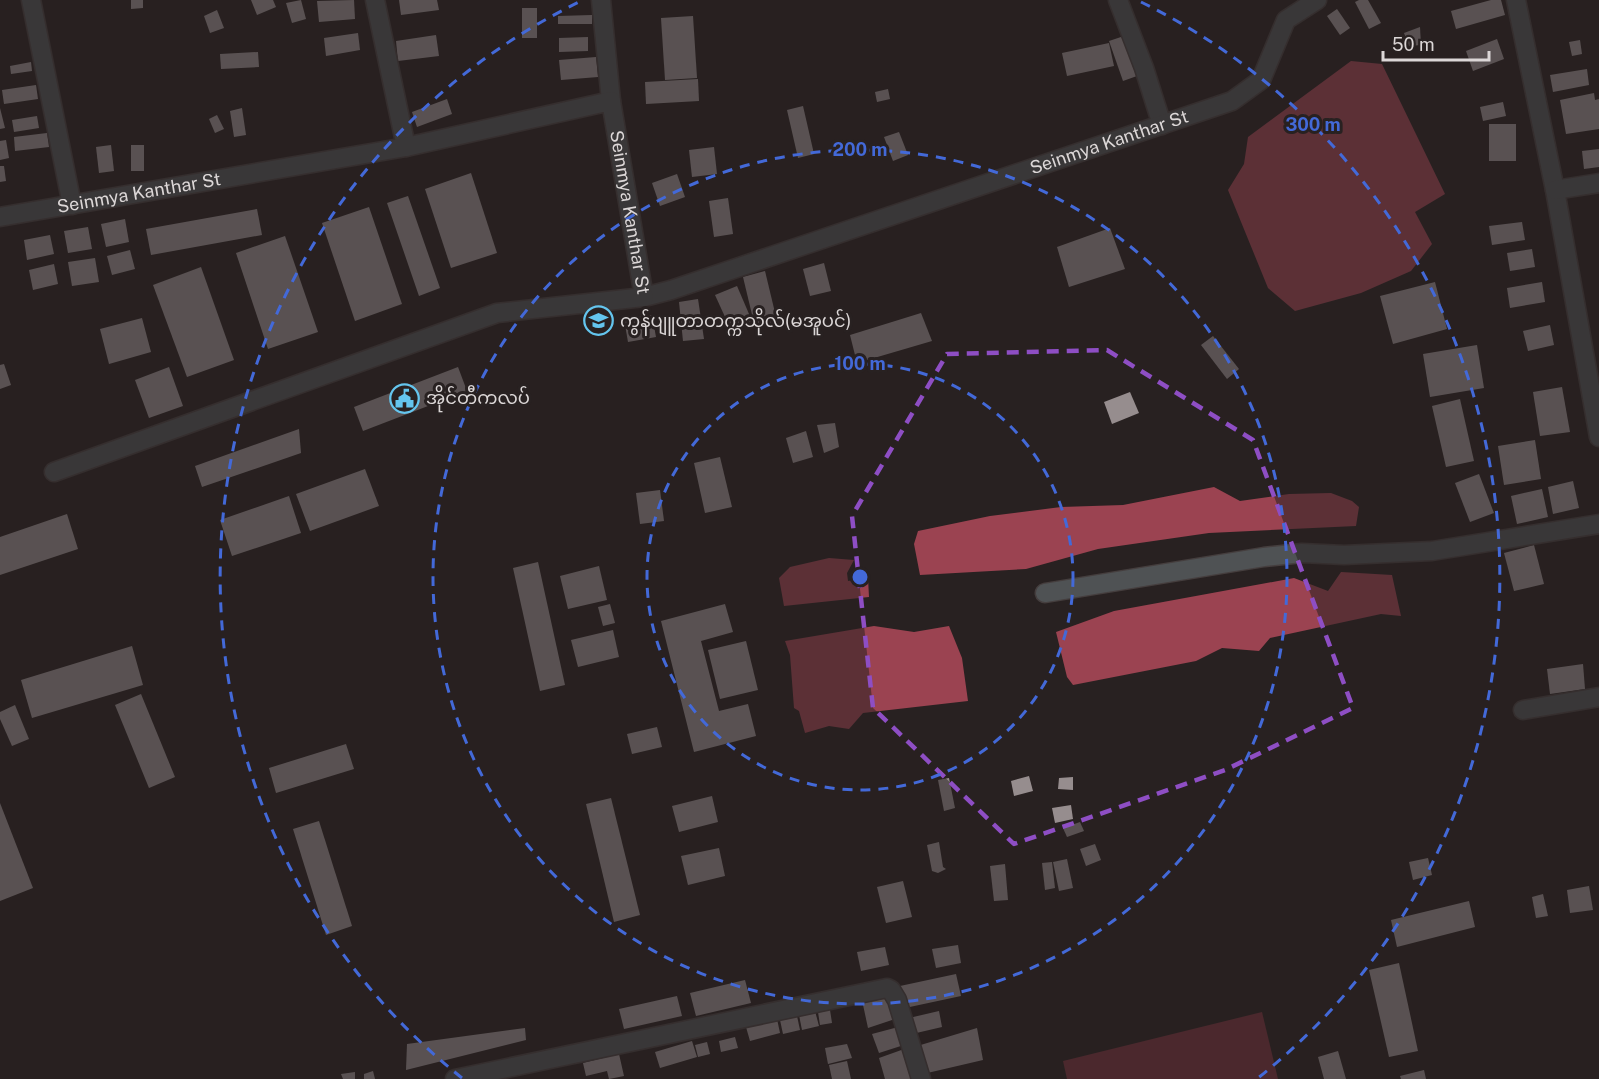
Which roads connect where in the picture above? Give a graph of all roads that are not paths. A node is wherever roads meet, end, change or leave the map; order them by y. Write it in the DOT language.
graph roads {
  1 [pos="31,0"];
  2 [pos="375,0"];
  3 [pos="601,0"];
  4 [pos="1118,0"];
  5 [pos="1317,0"];
  6 [pos="1516,0"];
  7 [pos="611,101"];
  8 [pos="1161,125"];
  9 [pos="406,147"];
  10 [pos="1599,183"];
  11 [pos="1555,190"];
  12 [pos="72,205"];
  13 [pos="0,217"];
  14 [pos="644,297"];
  15 [pos="1599,436"];
  16 [pos="54,472"];
  17 [pos="1599,524"];
  18 [pos="1045,593"];
  19 [pos="1599,697"];
  20 [pos="1523,710"];
  21 [pos="454,1079"];
  22 [pos="921,1079"];
  1 -- 12 [label="street"];
  2 -- 9 [label="street"];
  3 -- 7 [label="street"];
  4 -- 8 [label="street"];
  5 -- 8 [label="street, Seinmya Kanthar St"];
  6 -- 11 [label="street"];
  7 -- 9 [label="street, Seinmya Kanthar St"];
  7 -- 14 [label="street, Seinmya Kanthar St"];
  8 -- 14 [label="street, Seinmya Kanthar St"];
  9 -- 12 [label="street, Seinmya Kanthar St"];
  10 -- 11 [label="street"];
  11 -- 15 [label="street"];
  12 -- 13 [label="street, Seinmya Kanthar St"];
  14 -- 16 [label="street"];
  17 -- 18 [label="street"];
  19 -- 20 [label="street"];
  21 -- 22 [label="street"];
}
